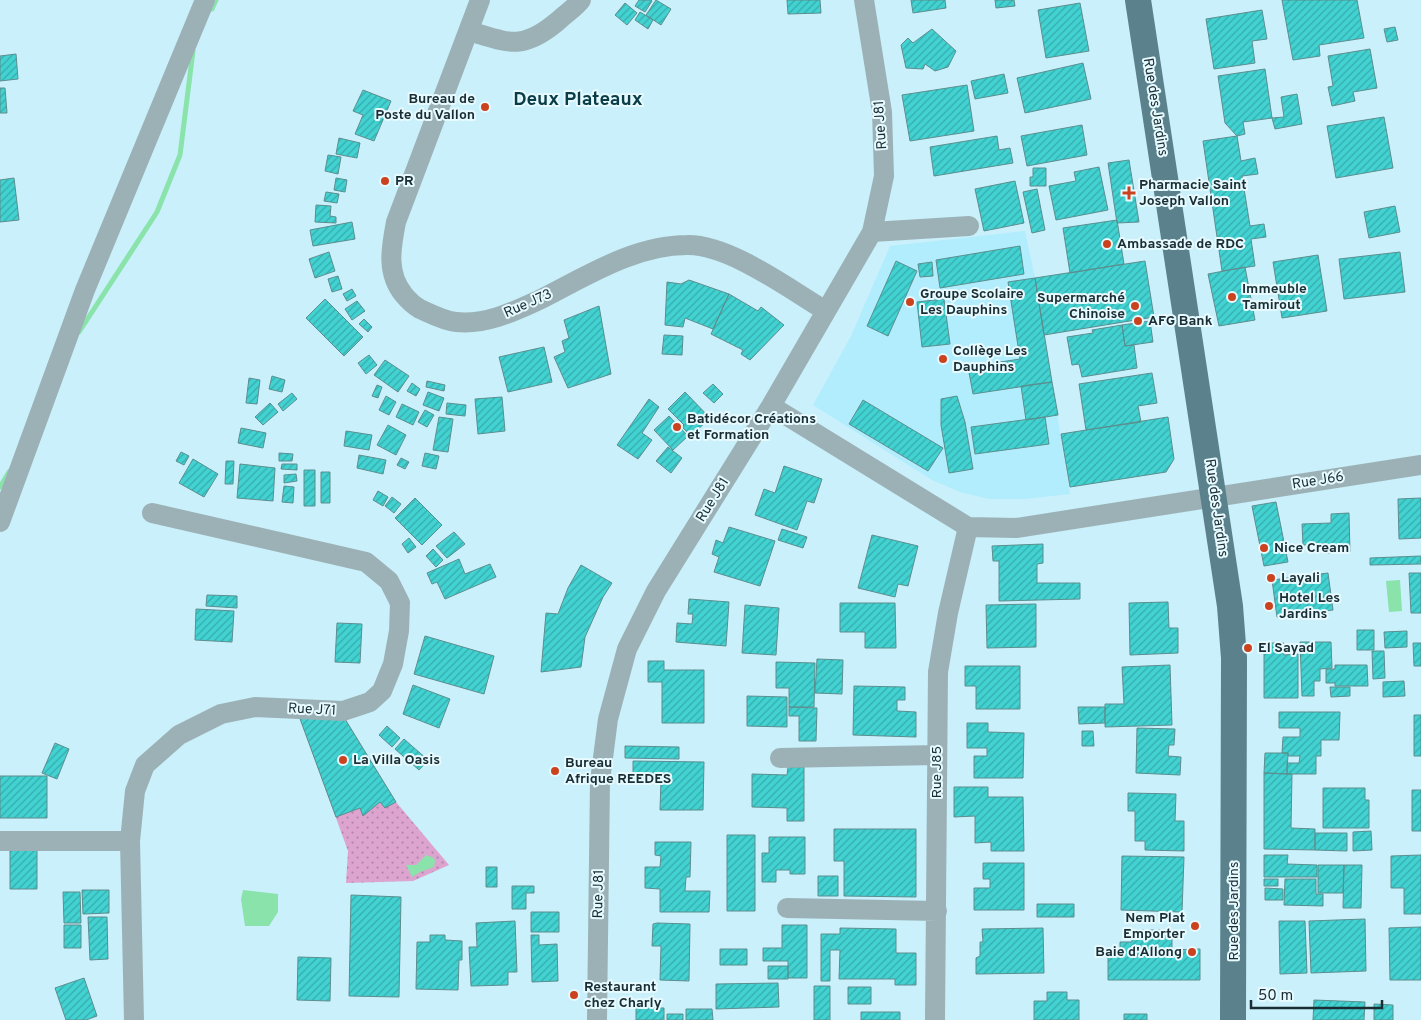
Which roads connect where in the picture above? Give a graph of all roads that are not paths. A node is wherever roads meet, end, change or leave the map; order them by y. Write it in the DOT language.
graph roads {
  1 [pos="205,0"];
  2 [pos="480,0"];
  3 [pos="580,0"];
  4 [pos="864,0"];
  5 [pos="1138,0"];
  6 [pos="469,31"];
  7 [pos="969,226"];
  8 [pos="872,232"];
  9 [pos="826,311"];
  10 [pos="770,406"];
  11 [pos="1421,465"];
  12 [pos="1215,498"];
  13 [pos="152,513"];
  14 [pos="0,522"];
  15 [pos="968,527"];
  16 [pos="936,755"];
  17 [pos="780,758"];
  18 [pos="0,841"];
  19 [pos="130,841"];
  20 [pos="788,908"];
  21 [pos="937,911"];
  22 [pos="134,1020"];
  23 [pos="597,1020"];
  24 [pos="935,1020"];
  25 [pos="1233,1020"];
  1 -- 14 [label="street"];
  2 -- 6 [label="street, Rue J73"];
  3 -- 6 [label="street"];
  4 -- 8 [label="street, Rue J81"];
  5 -- 12 [label="main road, Rue des Jardins"];
  6 -- 9 [label="street, Rue J73"];
  7 -- 8 [label="street"];
  8 -- 9 [label="street, Rue J81"];
  9 -- 10 [label="street, Rue J81"];
  10 -- 15 [label="street"];
  10 -- 23 [label="street, Rue J81"];
  11 -- 12 [label="street, Rue J66"];
  12 -- 15 [label="street, Rue J66"];
  12 -- 25 [label="main road, Rue des Jardins"];
  13 -- 19 [label="street, Rue J71"];
  15 -- 16 [label="street, Rue J85"];
  16 -- 17 [label="street"];
  16 -- 21 [label="street, Rue J85"];
  18 -- 19 [label="street"];
  19 -- 22 [label="street, Rue J71"];
  20 -- 21 [label="street"];
  21 -- 24 [label="street, Rue J85"];
}
